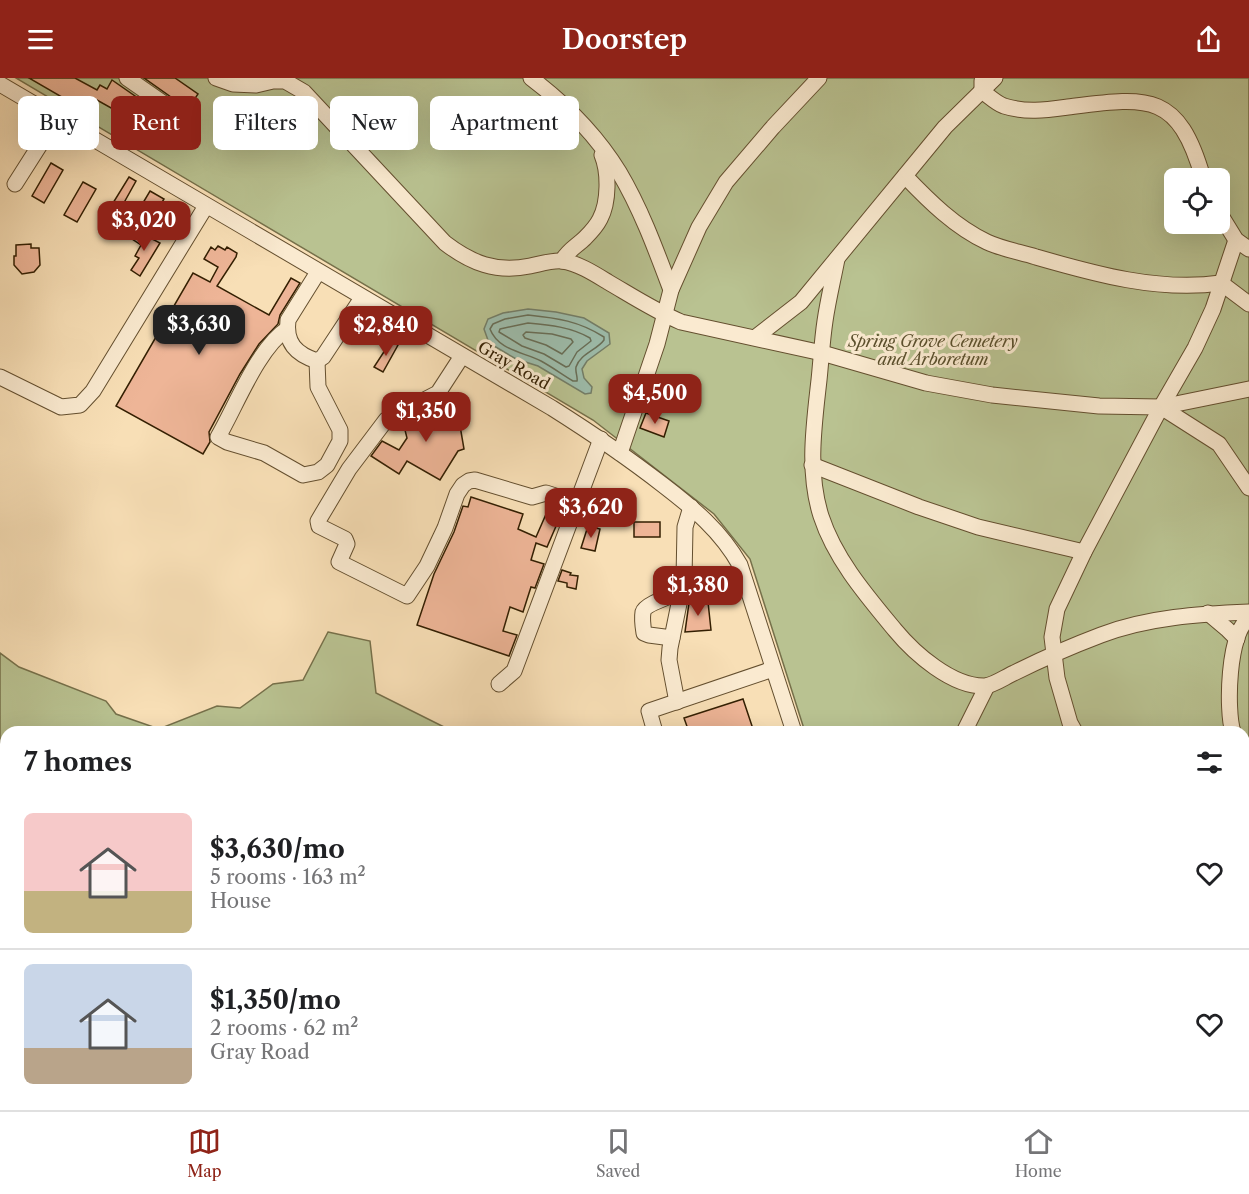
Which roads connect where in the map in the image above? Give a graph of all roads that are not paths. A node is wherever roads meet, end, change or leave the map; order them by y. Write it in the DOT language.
graph roads {
  1 [pos="127,78"];
  2 [pos="216,78"];
  3 [pos="531,78"];
  4 [pos="819,78"];
  5 [pos="994,78"];
  6 [pos="287,80"];
  7 [pos="0,84"];
  8 [pos="982,84"];
  9 [pos="20,96"];
  10 [pos="153,96"];
  11 [pos="99,143"];
  12 [pos="597,143"];
  13 [pos="37,150"];
  14 [pos="1200,168"];
  15 [pos="904,176"];
  16 [pos="15,184"];
  17 [pos="206,206"];
  18 [pos="1230,230"];
  19 [pos="1236,240"];
  20 [pos="1249,249"];
  21 [pos="837,259"];
  22 [pos="562,261"];
  23 [pos="318,272"];
  24 [pos="1221,283"];
  25 [pos="671,291"];
  26 [pos="362,298"];
  27 [pos="1249,304"];
  28 [pos="664,315"];
  29 [pos="287,329"];
  30 [pos="756,337"];
  31 [pos="822,353"];
  32 [pos="462,356"];
  33 [pos="317,361"];
  34 [pos="0,377"];
  35 [pos="1249,389"];
  36 [pos="1161,407"];
  37 [pos="601,440"];
  38 [pos="620,453"];
  39 [pos="812,465"];
  40 [pos="1249,488"];
  41 [pos="577,503"];
  42 [pos="691,507"];
  43 [pos="1084,552"];
  44 [pos="682,591"];
  45 [pos="1249,612"];
  46 [pos="1208,613"];
  47 [pos="1249,619"];
  48 [pos="672,638"];
  49 [pos="1237,639"];
  50 [pos="1054,654"];
  51 [pos="773,669"];
  52 [pos="499,684"];
  53 [pos="987,686"];
  54 [pos="677,702"];
  55 [pos="653,726"];
  56 [pos="792,726"];
  57 [pos="967,726"];
  58 [pos="1072,726"];
  59 [pos="1231,726"];
  1 -- 10 [label="street"];
  2 -- 6 [label="street"];
  3 -- 12 [label="street"];
  4 -- 25 [label="street"];
  5 -- 8 [label="street"];
  6 -- 22 [label="street"];
  7 -- 9 [label="street, Gray Road"];
  8 -- 14 [label="street"];
  8 -- 15 [label="street"];
  11 -- 17 [label="street, Gray Road"];
  12 -- 22 [label="street"];
  12 -- 25 [label="street"];
  13 -- 16 [label="street"];
  15 -- 21 [label="street"];
  15 -- 24 [label="street"];
  17 -- 23 [label="street, Gray Road"];
  17 -- 34 [label="street"];
  18 -- 19 [label="street"];
  19 -- 20 [label="street"];
  19 -- 24 [label="street"];
  21 -- 30 [label="street"];
  21 -- 31 [label="street"];
  22 -- 28 [label="street"];
  23 -- 26 [label="street, Gray Road"];
  23 -- 29 [label="street"];
  24 -- 27 [label="street"];
  24 -- 36 [label="street"];
  25 -- 28 [label="street"];
  26 -- 32 [label="street, Gray Road"];
  26 -- 33 [label="street"];
  28 -- 30 [label="street"];
  28 -- 38 [label="street"];
  29 -- 33 [label="street"];
  29 -- 33 [label="street"];
  30 -- 31 [label="street"];
  31 -- 36 [label="street"];
  31 -- 39 [label="street"];
  32 -- 37 [label="street, Gray Road"];
  32 -- 41 [label="street"];
  35 -- 36 [label="street"];
  36 -- 40 [label="street"];
  36 -- 43 [label="street"];
  37 -- 38 [label="street, Gray Road"];
  37 -- 41 [label="street"];
  38 -- 42 [label="street, Gray Road"];
  39 -- 43 [label="street"];
  39 -- 53 [label="street"];
  41 -- 52 [label="street"];
  42 -- 44 [label="street"];
  42 -- 51 [label="street, Gray Road"];
  43 -- 50 [label="street"];
  44 -- 48 [label="street"];
  44 -- 48 [label="street"];
  45 -- 46 [label="street"];
  46 -- 49 [label="street"];
  46 -- 50 [label="street"];
  47 -- 49 [label="street"];
  48 -- 54 [label="street"];
  49 -- 59 [label="street"];
  50 -- 53 [label="street"];
  50 -- 58 [label="street"];
  51 -- 54 [label="street"];
  51 -- 56 [label="street, Gray Road"];
  53 -- 57 [label="street"];
  54 -- 55 [label="street"];
}
